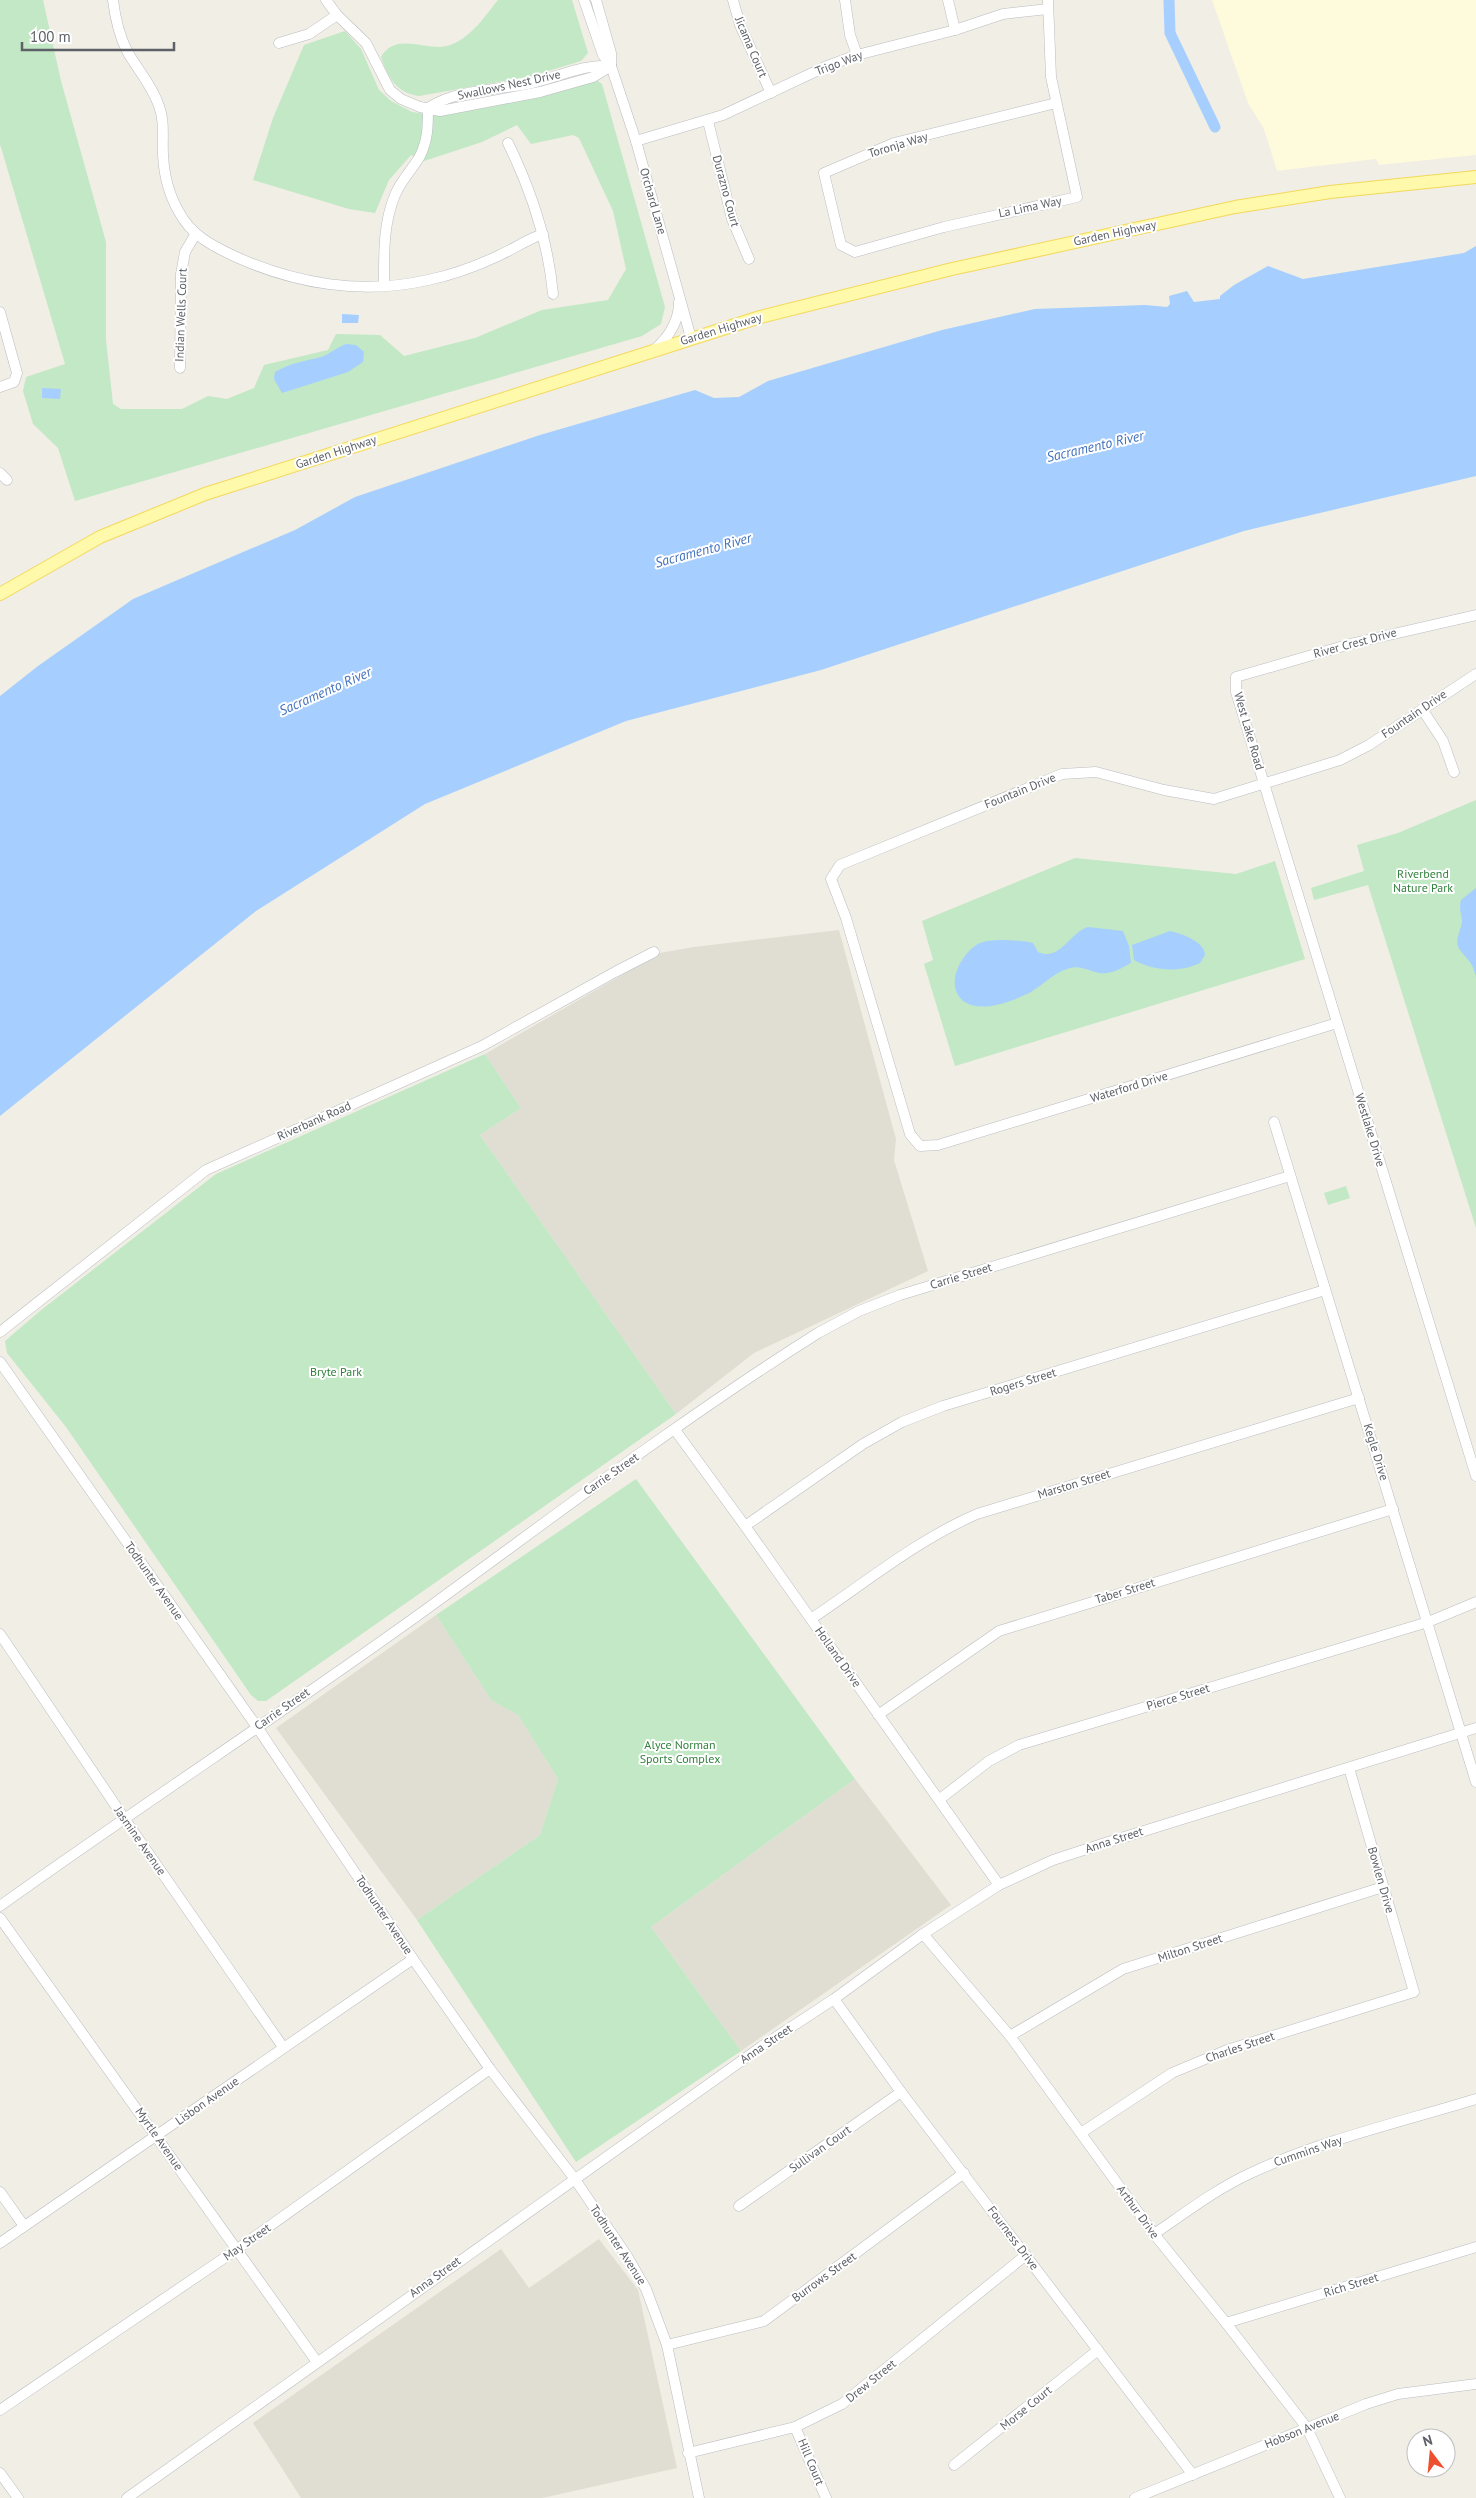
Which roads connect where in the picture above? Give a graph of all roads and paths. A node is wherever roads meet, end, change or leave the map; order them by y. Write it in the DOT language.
graph roads {
  1 [pos="113,0"];
  2 [pos="326,0"];
  3 [pos="584,0"];
  4 [pos="596,0"];
  5 [pos="733,0"];
  6 [pos="845,0"];
  7 [pos="948,0"];
  8 [pos="1048,4"];
  9 [pos="337,15"];
  10 [pos="955,30"];
  11 [pos="279,43"];
  12 [pos="857,55"];
  13 [pos="611,66"];
  14 [pos="770,93"];
  15 [pos="1056,103"];
  16 [pos="428,108"];
  17 [pos="708,121"];
  18 [pos="636,141"];
  19 [pos="508,143"];
  20 [pos="1476,177"];
  21 [pos="544,234"];
  22 [pos="195,235"];
  23 [pos="849,251"];
  24 [pos="748,259"];
  25 [pos="384,285"];
  26 [pos="553,294"];
  27 [pos="680,296"];
  28 [pos="0,312"];
  29 [pos="691,338"];
  30 [pos="654,350"];
  31 [pos="180,368"];
  32 [pos="0,387"];
  33 [pos="0,594"];
  34 [pos="1476,614"];
  35 [pos="1476,674"];
  36 [pos="1236,677"];
  37 [pos="1422,709"];
  38 [pos="1454,772"];
  39 [pos="1265,785"];
  40 [pos="654,952"];
  41 [pos="1337,1024"];
  42 [pos="1274,1122"];
  43 [pos="920,1146"];
  44 [pos="1290,1176"];
  45 [pos="1325,1290"];
  46 [pos="0,1332"];
  47 [pos="0,1362"];
  48 [pos="1360,1398"];
  49 [pos="675,1430"];
  50 [pos="1476,1476"];
  51 [pos="1393,1509"];
  52 [pos="745,1526"];
  53 [pos="1476,1602"];
  54 [pos="811,1619"];
  55 [pos="1428,1622"];
  56 [pos="0,1634"];
  57 [pos="878,1715"];
  58 [pos="257,1727"];
  59 [pos="1476,1728"];
  60 [pos="1461,1734"];
  61 [pos="1349,1768"];
  62 [pos="1476,1782"];
  63 [pos="940,1799"];
  64 [pos="124,1818"];
  65 [pos="1000,1885"];
  66 [pos="1383,1887"];
  67 [pos="0,1906"];
  68 [pos="0,1918"];
  69 [pos="924,1934"];
  70 [pos="413,1959"];
  71 [pos="1414,1992"];
  72 [pos="834,1998"];
  73 [pos="1010,2036"];
  74 [pos="283,2046"];
  75 [pos="490,2069"];
  76 [pos="900,2092"];
  77 [pos="1476,2099"];
  78 [pos="1081,2133"];
  79 [pos="157,2136"];
  80 [pos="964,2173"];
  81 [pos="574,2178"];
  82 [pos="0,2192"];
  83 [pos="739,2206"];
  84 [pos="24,2226"];
  85 [pos="1154,2234"];
  86 [pos="0,2243"];
  87 [pos="1476,2247"];
  88 [pos="236,2250"];
  89 [pos="1026,2255"];
  90 [pos="1226,2323"];
  91 [pos="667,2345"];
  92 [pos="1098,2350"];
  93 [pos="317,2362"];
  94 [pos="1476,2384"];
  95 [pos="0,2410"];
  96 [pos="796,2427"];
  97 [pos="1307,2428"];
  98 [pos="688,2453"];
  99 [pos="954,2465"];
  100 [pos="0,2473"];
  101 [pos="1194,2475"];
  102 [pos="18,2498"];
  103 [pos="127,2498"];
  104 [pos="699,2498"];
  105 [pos="826,2498"];
  106 [pos="1135,2498"];
  107 [pos="1340,2498"];
  1 -- 22 [label="street"];
  2 -- 9 [label="street"];
  3 -- 13 [label="street, Orchard Lane"];
  4 -- 13 [label="street, Orchard Lane"];
  5 -- 14 [label="street, Jicama Court"];
  6 -- 12 [label="street"];
  7 -- 10 [label="street"];
  8 -- 10 [label="street, Trigo Way"];
  8 -- 15 [label="street, La Lima Way"];
  9 -- 11 [label="street"];
  9 -- 16 [label="street"];
  10 -- 12 [label="street, Trigo Way"];
  12 -- 14 [label="street, Trigo Way"];
  13 -- 16 [label="street, Swallows Nest Drive"];
  13 -- 18 [label="street, Orchard Lane"];
  14 -- 17 [label="street, Trigo Way"];
  15 -- 23 [label="street, Toronja Way"];
  15 -- 23 [label="street, La Lima Way"];
  16 -- 25 [label="street"];
  17 -- 18 [label="street, Trigo Way"];
  17 -- 24 [label="street, Durazno Court"];
  18 -- 27 [label="street, Orchard Lane"];
  19 -- 21 [label="street"];
  20 -- 29 [label="main road, Garden Highway"];
  21 -- 25 [label="street"];
  21 -- 26 [label="street"];
  22 -- 25 [label="street"];
  22 -- 31 [label="street, Indian Wells Court"];
  27 -- 29 [label="street, Orchard Lane"];
  27 -- 30 [label="street"];
  28 -- 32 [label="street"];
  29 -- 30 [label="main road, Garden Highway"];
  30 -- 33 [label="main road, Garden Highway"];
  34 -- 36 [label="street, River Crest Drive"];
  35 -- 37 [label="street, Fountain Drive"];
  36 -- 39 [label="street, West Lake Road"];
  37 -- 38 [label="street"];
  37 -- 39 [label="street, Fountain Drive"];
  39 -- 41 [label="street, Westlake Drive"];
  39 -- 43 [label="street, Fountain Drive"];
  40 -- 46 [label="street, Riverbank Road"];
  41 -- 43 [label="street, Waterford Drive"];
  41 -- 50 [label="street, Westlake Drive"];
  42 -- 44 [label="street, Kegle Drive"];
  44 -- 45 [label="street, Kegle Drive"];
  44 -- 49 [label="street, Carrie Street"];
  45 -- 48 [label="street, Kegle Drive"];
  45 -- 52 [label="street, Rogers Street"];
  47 -- 58 [label="street, Todhunter Avenue"];
  48 -- 51 [label="street, Kegle Drive"];
  48 -- 54 [label="street, Marston Street"];
  49 -- 52 [label="street, Holland Drive"];
  49 -- 58 [label="street, Carrie Street"];
  51 -- 55 [label="street, Kegle Drive"];
  51 -- 57 [label="street, Taber Street"];
  52 -- 54 [label="street, Holland Drive"];
  53 -- 55 [label="street, Pierce Street"];
  54 -- 57 [label="street, Holland Drive"];
  55 -- 60 [label="street, Kegle Drive"];
  55 -- 63 [label="street, Pierce Street"];
  56 -- 64 [label="street, Jasmine Avenue"];
  57 -- 63 [label="street, Holland Drive"];
  58 -- 64 [label="street, Carrie Street"];
  58 -- 70 [label="street, Todhunter Avenue"];
  59 -- 60 [label="street, Anna Street"];
  60 -- 61 [label="street, Anna Street"];
  60 -- 62 [label="street, Kegle Drive"];
  61 -- 65 [label="street, Anna Street"];
  61 -- 66 [label="street, Bowlen Drive"];
  63 -- 65 [label="street, Holland Drive"];
  64 -- 67 [label="street, Carrie Street"];
  64 -- 74 [label="street, Jasmine Avenue"];
  65 -- 69 [label="street, Anna Street"];
  66 -- 71 [label="street, Bowlen Drive"];
  66 -- 73 [label="street, Milton Street"];
  68 -- 79 [label="street, Myrtle Avenue"];
  69 -- 72 [label="street, Anna Street"];
  69 -- 73 [label="street, Arthur Drive"];
  70 -- 74 [label="street, Lisbon Avenue"];
  70 -- 75 [label="street, Todhunter Avenue"];
  71 -- 78 [label="street, Charles Street"];
  72 -- 76 [label="street, Fourness Drive"];
  72 -- 81 [label="street, Anna Street"];
  73 -- 78 [label="street, Arthur Drive"];
  74 -- 79 [label="street, Lisbon Avenue"];
  75 -- 81 [label="street, Todhunter Avenue"];
  75 -- 88 [label="street, May Street"];
  76 -- 80 [label="street, Fourness Drive"];
  76 -- 83 [label="street, Sullivan Court"];
  77 -- 85 [label="street, Cummins Way"];
  78 -- 85 [label="street, Arthur Drive"];
  79 -- 84 [label="street, Lisbon Avenue"];
  79 -- 88 [label="street, Myrtle Avenue"];
  80 -- 89 [label="street, Fourness Drive"];
  80 -- 91 [label="street, Burrows Street"];
  81 -- 91 [label="street, Todhunter Avenue"];
  81 -- 93 [label="street, Anna Street"];
  82 -- 84 [label="street"];
  84 -- 86 [label="street, Lisbon Avenue"];
  85 -- 90 [label="street, Arthur Drive"];
  87 -- 90 [label="street, Rich Street"];
  88 -- 93 [label="street, Myrtle Avenue"];
  88 -- 95 [label="street, May Street"];
  89 -- 92 [label="street, Fourness Drive"];
  89 -- 96 [label="street, Drew Street"];
  90 -- 97 [label="street, Arthur Drive"];
  91 -- 98 [label="street, Todhunter Avenue"];
  92 -- 99 [label="street, Morse Court"];
  92 -- 101 [label="street, Fourness Drive"];
  93 -- 103 [label="street, Anna Street"];
  94 -- 97 [label="street, Hobson Avenue"];
  96 -- 98 [label="street, Drew Street"];
  96 -- 105 [label="street, Hill Court"];
  97 -- 101 [label="street, Hobson Avenue"];
  97 -- 107 [label="street, Arthur Drive"];
  98 -- 104 [label="street, Todhunter Avenue"];
  100 -- 102 [label="street"];
  101 -- 106 [label="street, Hobson Avenue"];
}
